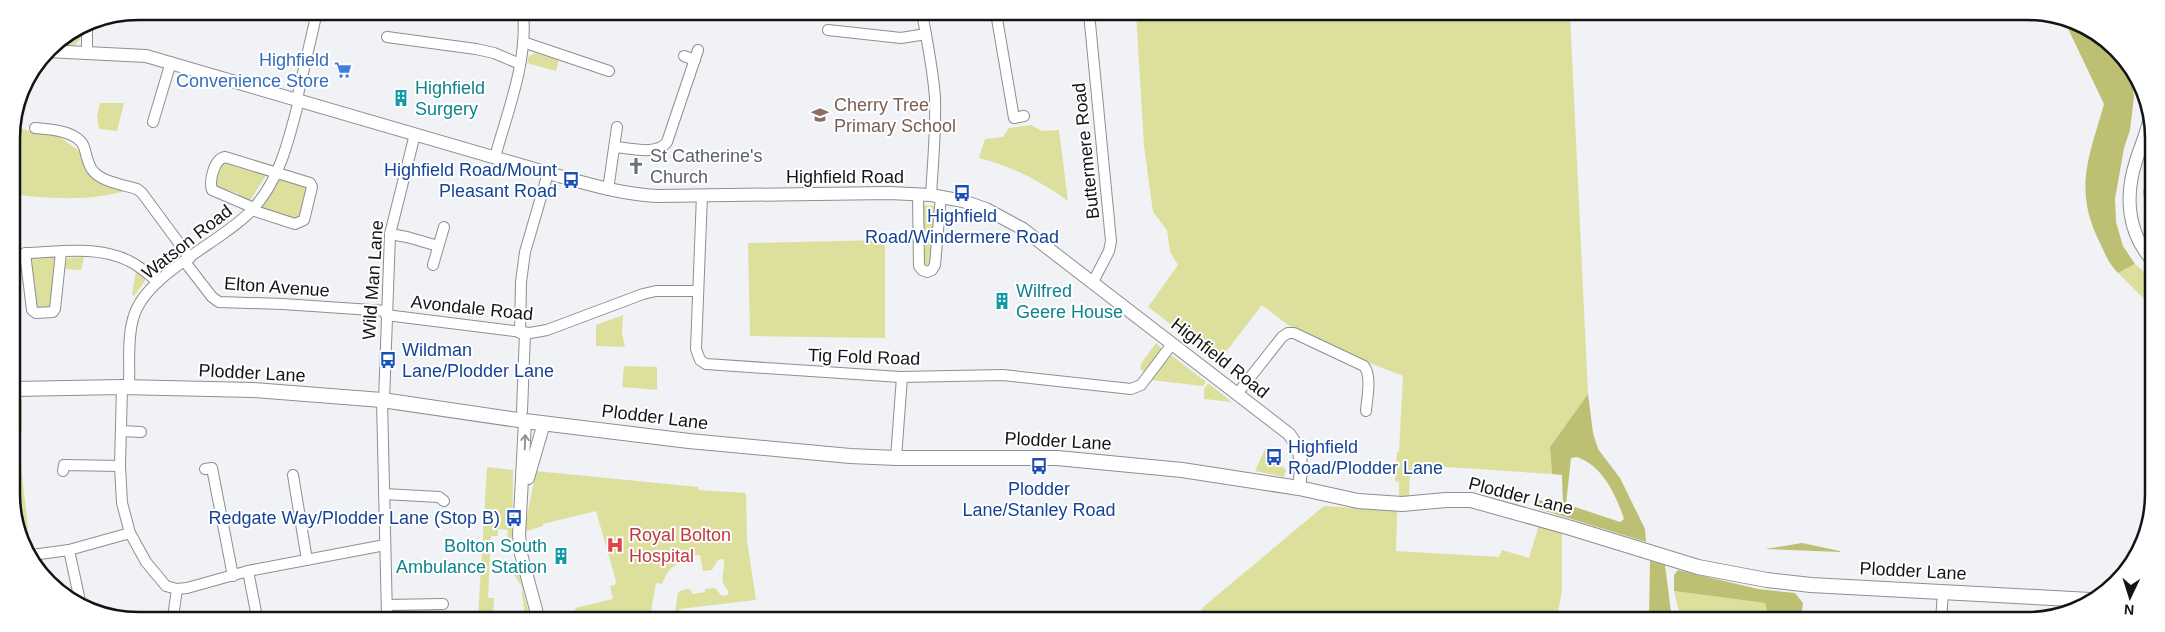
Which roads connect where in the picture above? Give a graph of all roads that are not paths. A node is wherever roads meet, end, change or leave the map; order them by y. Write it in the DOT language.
graph roads {
  1 [pos="315,20"];
  2 [pos="523,20"];
  3 [pos="923,20"];
  4 [pos="997,20"];
  5 [pos="1090,20"];
  6 [pos="828,30"];
  7 [pos="87,32"];
  8 [pos="926,34"];
  9 [pos="387,37"];
  10 [pos="524,42"];
  11 [pos="57,52"];
  12 [pos="87,53"];
  13 [pos="692,55"];
  14 [pos="171,62"];
  15 [pos="520,64"];
  16 [pos="609,71"];
  17 [pos="298,100"];
  18 [pos="1024,116"];
  19 [pos="153,122"];
  20 [pos="35,128"];
  21 [pos="617,128"];
  22 [pos="415,134"];
  23 [pos="2145,139"];
  24 [pos="615,147"];
  25 [pos="495,157"];
  26 [pos="277,172"];
  27 [pos="548,173"];
  28 [pos="608,190"];
  29 [pos="918,194"];
  30 [pos="702,195"];
  31 [pos="936,196"];
  32 [pos="253,209"];
  33 [pos="444,227"];
  34 [pos="390,234"];
  35 [pos="438,246"];
  36 [pos="61,252"];
  37 [pos="2145,252"];
  38 [pos="187,260"];
  39 [pos="433,265"];
  40 [pos="158,282"];
  41 [pos="1093,282"];
  42 [pos="698,291"];
  43 [pos="386,313"];
  44 [pos="523,333"];
  45 [pos="1172,344"];
  46 [pos="902,377"];
  47 [pos="126,387"];
  48 [pos="20,388"];
  49 [pos="1237,394"];
  50 [pos="383,400"];
  51 [pos="1366,410"];
  52 [pos="524,416"];
  53 [pos="544,423"];
  54 [pos="121,430"];
  55 [pos="141,432"];
  56 [pos="896,458"];
  57 [pos="120,466"];
  58 [pos="205,469"];
  59 [pos="64,471"];
  60 [pos="293,475"];
  61 [pos="1299,488"];
  62 [pos="384,494"];
  63 [pos="522,497"];
  64 [pos="444,501"];
  65 [pos="130,533"];
  66 [pos="385,545"];
  67 [pos="70,550"];
  68 [pos="37,554"];
  69 [pos="307,560"];
  70 [pos="248,572"];
  71 [pos="233,576"];
  72 [pos="177,589"];
  73 [pos="1943,592"];
  74 [pos="79,596"];
  75 [pos="2080,599"];
  76 [pos="443,604"];
  77 [pos="386,605"];
  78 [pos="174,612"];
  79 [pos="256,612"];
  80 [pos="387,612"];
  81 [pos="537,612"];
  82 [pos="1942,612"];
  1 -- 17 [label="street, Watson Road"];
  2 -- 10 [label="street"];
  3 -- 8 [label="street"];
  4 -- 18 [label="street"];
  5 -- 41 [label="street, Buttermere Road"];
  6 -- 8 [label="street"];
  7 -- 12 [label="street"];
  8 -- 31 [label="street"];
  9 -- 15 [label="street"];
  10 -- 15 [label="street"];
  10 -- 16 [label="street"];
  11 -- 12 [label="street, Highfield Road"];
  12 -- 14 [label="street, Highfield Road"];
  13 -- 24 [label="street"];
  14 -- 17 [label="street, Highfield Road"];
  14 -- 19 [label="street"];
  15 -- 25 [label="street"];
  17 -- 22 [label="street, Highfield Road"];
  17 -- 26 [label="street, Watson Road"];
  20 -- 38 [label="street, Elton Avenue"];
  21 -- 24 [label="street"];
  22 -- 25 [label="street, Highfield Road"];
  22 -- 34 [label="street, Wild Man Lane"];
  23 -- 37 [label="street"];
  24 -- 28 [label="street"];
  25 -- 27 [label="street, Highfield Road"];
  26 -- 32 [label="street, Watson Road"];
  26 -- 32 [label="street, Watson Road"];
  26 -- 32 [label="street, Watson Road"];
  27 -- 28 [label="street, Highfield Road"];
  27 -- 44 [label="street"];
  28 -- 30 [label="street, Highfield Road"];
  29 -- 30 [label="street, Highfield Road"];
  29 -- 31 [label="street, Highfield Road"];
  29 -- 31 [label="street"];
  30 -- 42 [label="street, Tig Fold Road"];
  31 -- 41 [label="street, Highfield Road"];
  32 -- 38 [label="street, Watson Road"];
  33 -- 35 [label="street"];
  34 -- 35 [label="street"];
  34 -- 43 [label="street, Wild Man Lane"];
  35 -- 39 [label="street"];
  36 -- 36 [label="street"];
  36 -- 40 [label="street"];
  38 -- 40 [label="street, Watson Road"];
  38 -- 43 [label="street, Elton Avenue"];
  40 -- 47 [label="street, Watson Road"];
  41 -- 45 [label="street, Highfield Road"];
  42 -- 44 [label="street, Avondale Road"];
  42 -- 46 [label="street, Tig Fold Road"];
  43 -- 44 [label="street, Avondale Road"];
  43 -- 50 [label="street, Wild Man Lane"];
  44 -- 52 [label="street"];
  45 -- 46 [label="street, Tig Fold Road"];
  45 -- 49 [label="street, Highfield Road"];
  46 -- 56 [label="street"];
  47 -- 48 [label="main road, Plodder Lane"];
  47 -- 50 [label="main road, Plodder Lane"];
  47 -- 54 [label="street, Watson Road"];
  49 -- 51 [label="street"];
  49 -- 61 [label="street, Highfield Road"];
  50 -- 52 [label="main road, Plodder Lane"];
  50 -- 62 [label="street, Wild Man Lane"];
  52 -- 53 [label="main road, Plodder Lane"];
  63 -- 52 [label="street, one-way"];
  53 -- 56 [label="main road, Plodder Lane"];
  53 -- 63 [label="street"];
  54 -- 55 [label="street"];
  54 -- 57 [label="street, Watson Road"];
  56 -- 61 [label="main road, Plodder Lane"];
  57 -- 59 [label="street"];
  57 -- 65 [label="street, Watson Road"];
  58 -- 71 [label="street"];
  60 -- 69 [label="street"];
  61 -- 73 [label="main road, Plodder Lane"];
  62 -- 64 [label="street"];
  62 -- 66 [label="street, Wild Man Lane"];
  63 -- 81 [label="street"];
  65 -- 67 [label="street"];
  65 -- 72 [label="street, Watson Road"];
  66 -- 69 [label="street"];
  66 -- 77 [label="street, Wild Man Lane"];
  67 -- 68 [label="street"];
  67 -- 74 [label="street"];
  69 -- 70 [label="street"];
  70 -- 71 [label="street"];
  70 -- 79 [label="street"];
  71 -- 72 [label="street"];
  72 -- 78 [label="street"];
  73 -- 75 [label="main road, Plodder Lane"];
  73 -- 82 [label="street"];
  76 -- 77 [label="street"];
  77 -- 80 [label="street, Wild Man Lane"];
}
